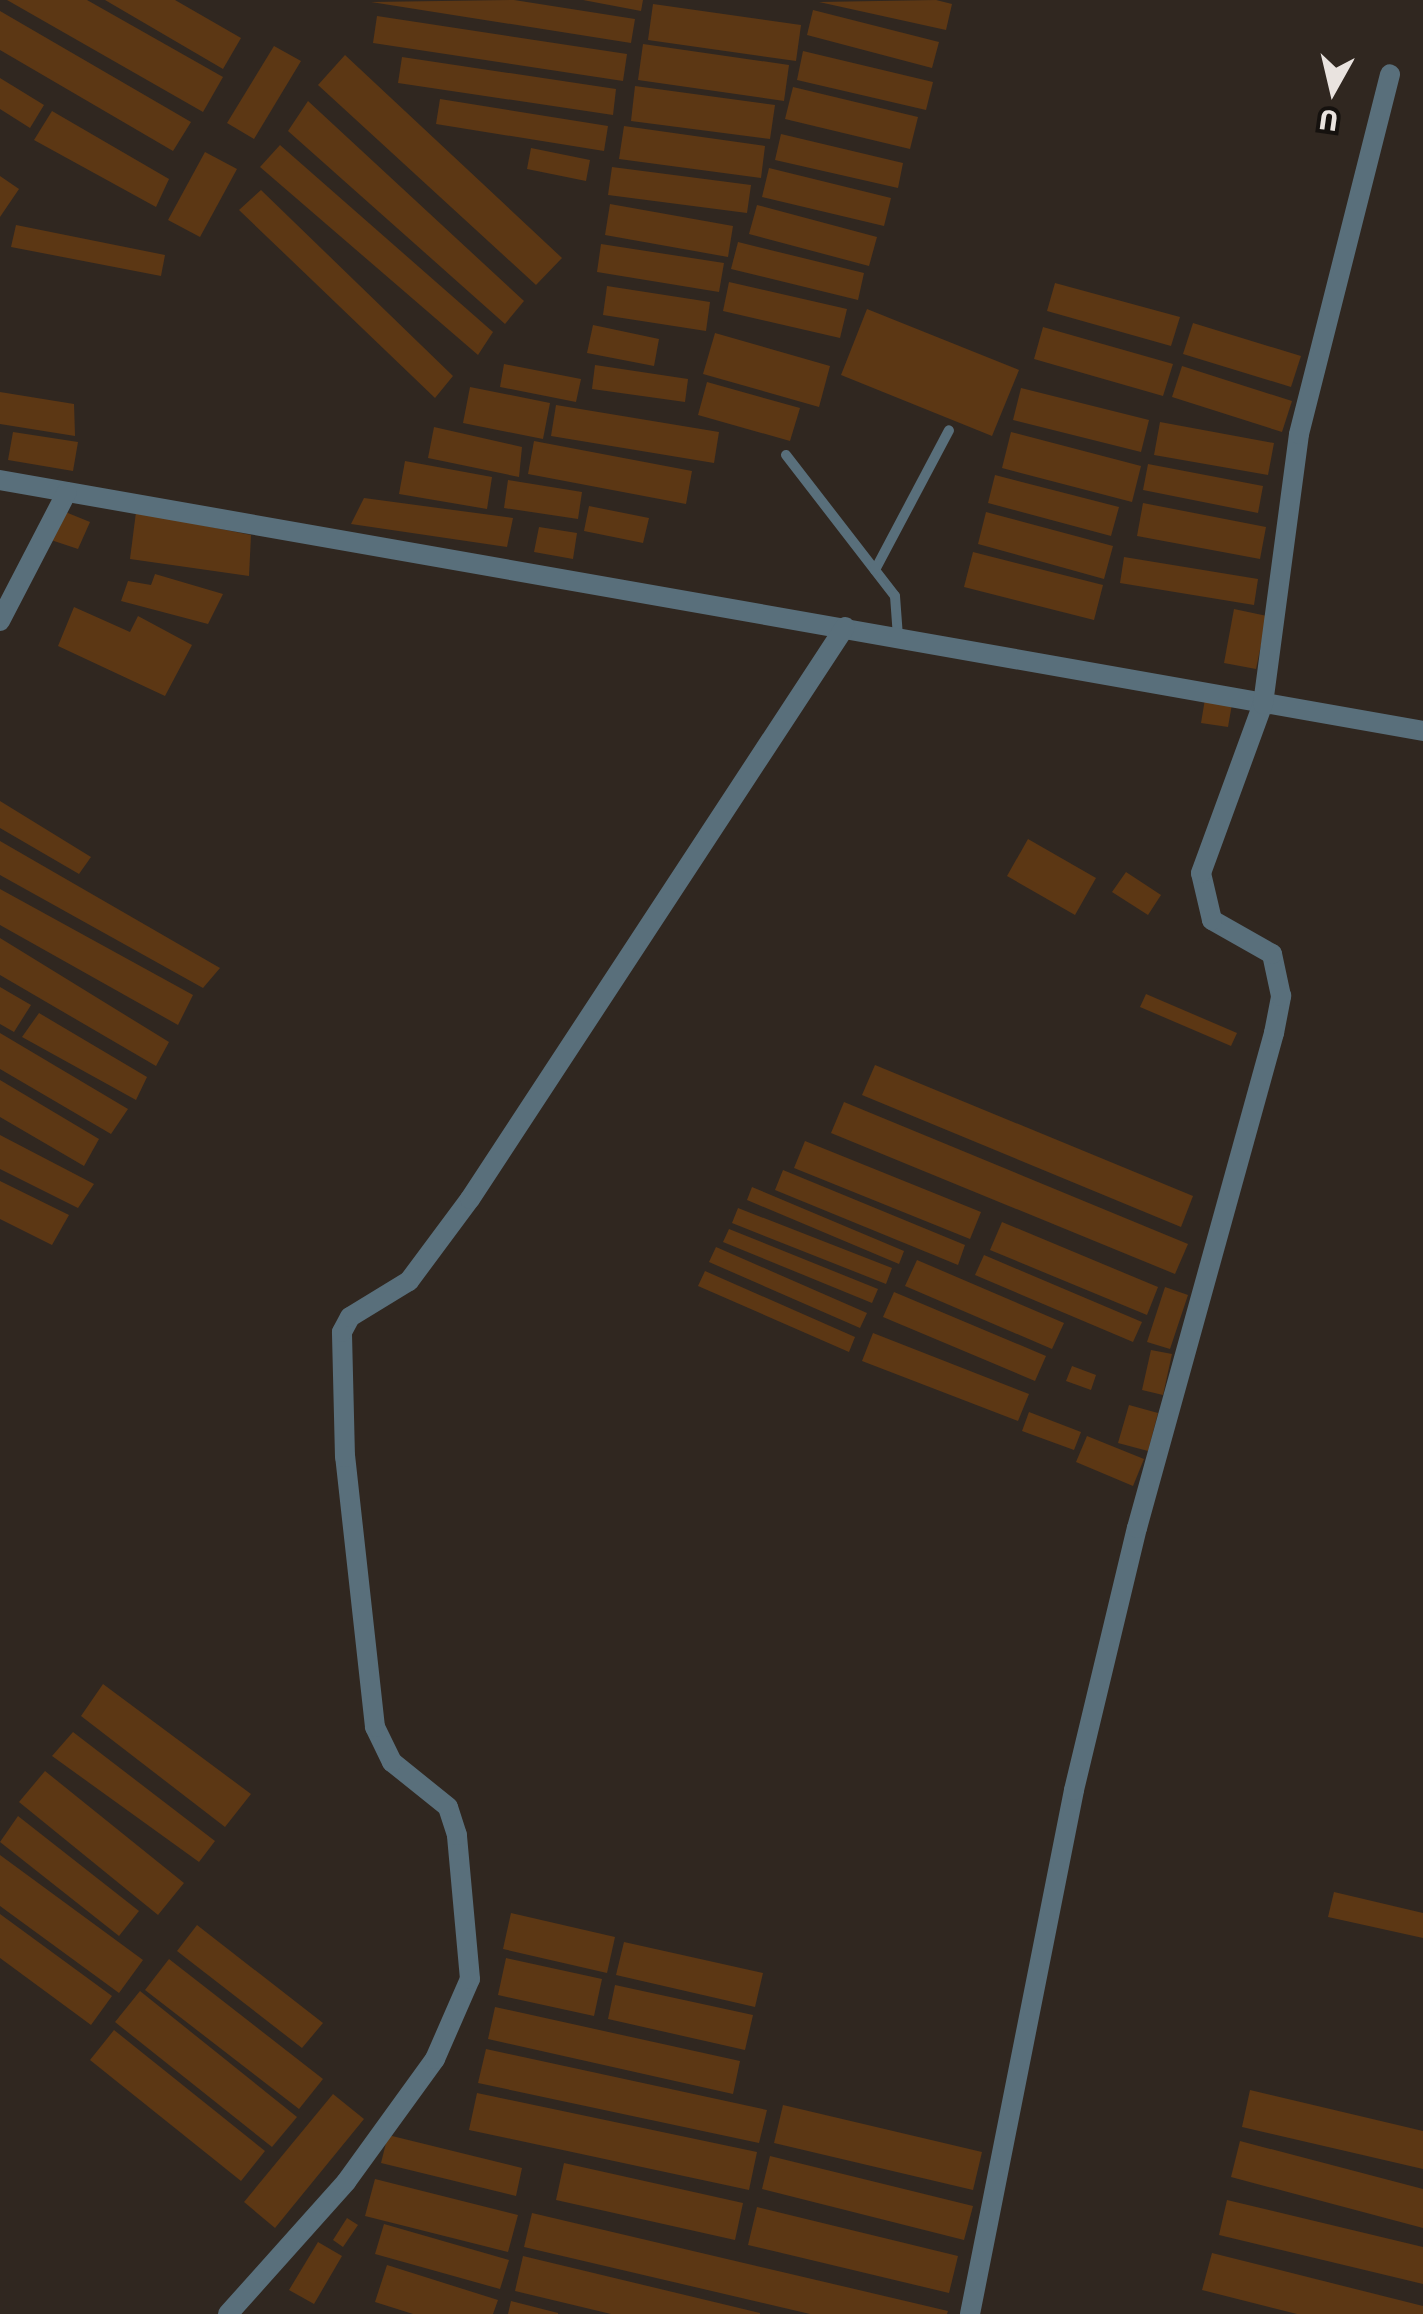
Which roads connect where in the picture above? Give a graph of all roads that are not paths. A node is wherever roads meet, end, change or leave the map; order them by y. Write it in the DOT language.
graph roads {
  1 [pos="1390,74"];
  2 [pos="949,430"];
  3 [pos="786,456"];
  4 [pos="0,480"];
  5 [pos="67,492"];
  6 [pos="875,570"];
  7 [pos="0,621"];
  8 [pos="846,627"];
  9 [pos="898,637"];
  10 [pos="1262,704"];
  11 [pos="1423,731"];
  12 [pos="228,2314"];
  13 [pos="970,2314"];
  1 -- 10 [label="street"];
  2 -- 6 [label="lane"];
  3 -- 6 [label="lane"];
  4 -- 5 [label="street"];
  5 -- 7 [label="street"];
  5 -- 8 [label="street"];
  6 -- 9 [label="lane"];
  8 -- 9 [label="street"];
  8 -- 12 [label="street"];
  9 -- 10 [label="street"];
  10 -- 11 [label="street"];
  10 -- 13 [label="street"];
}
